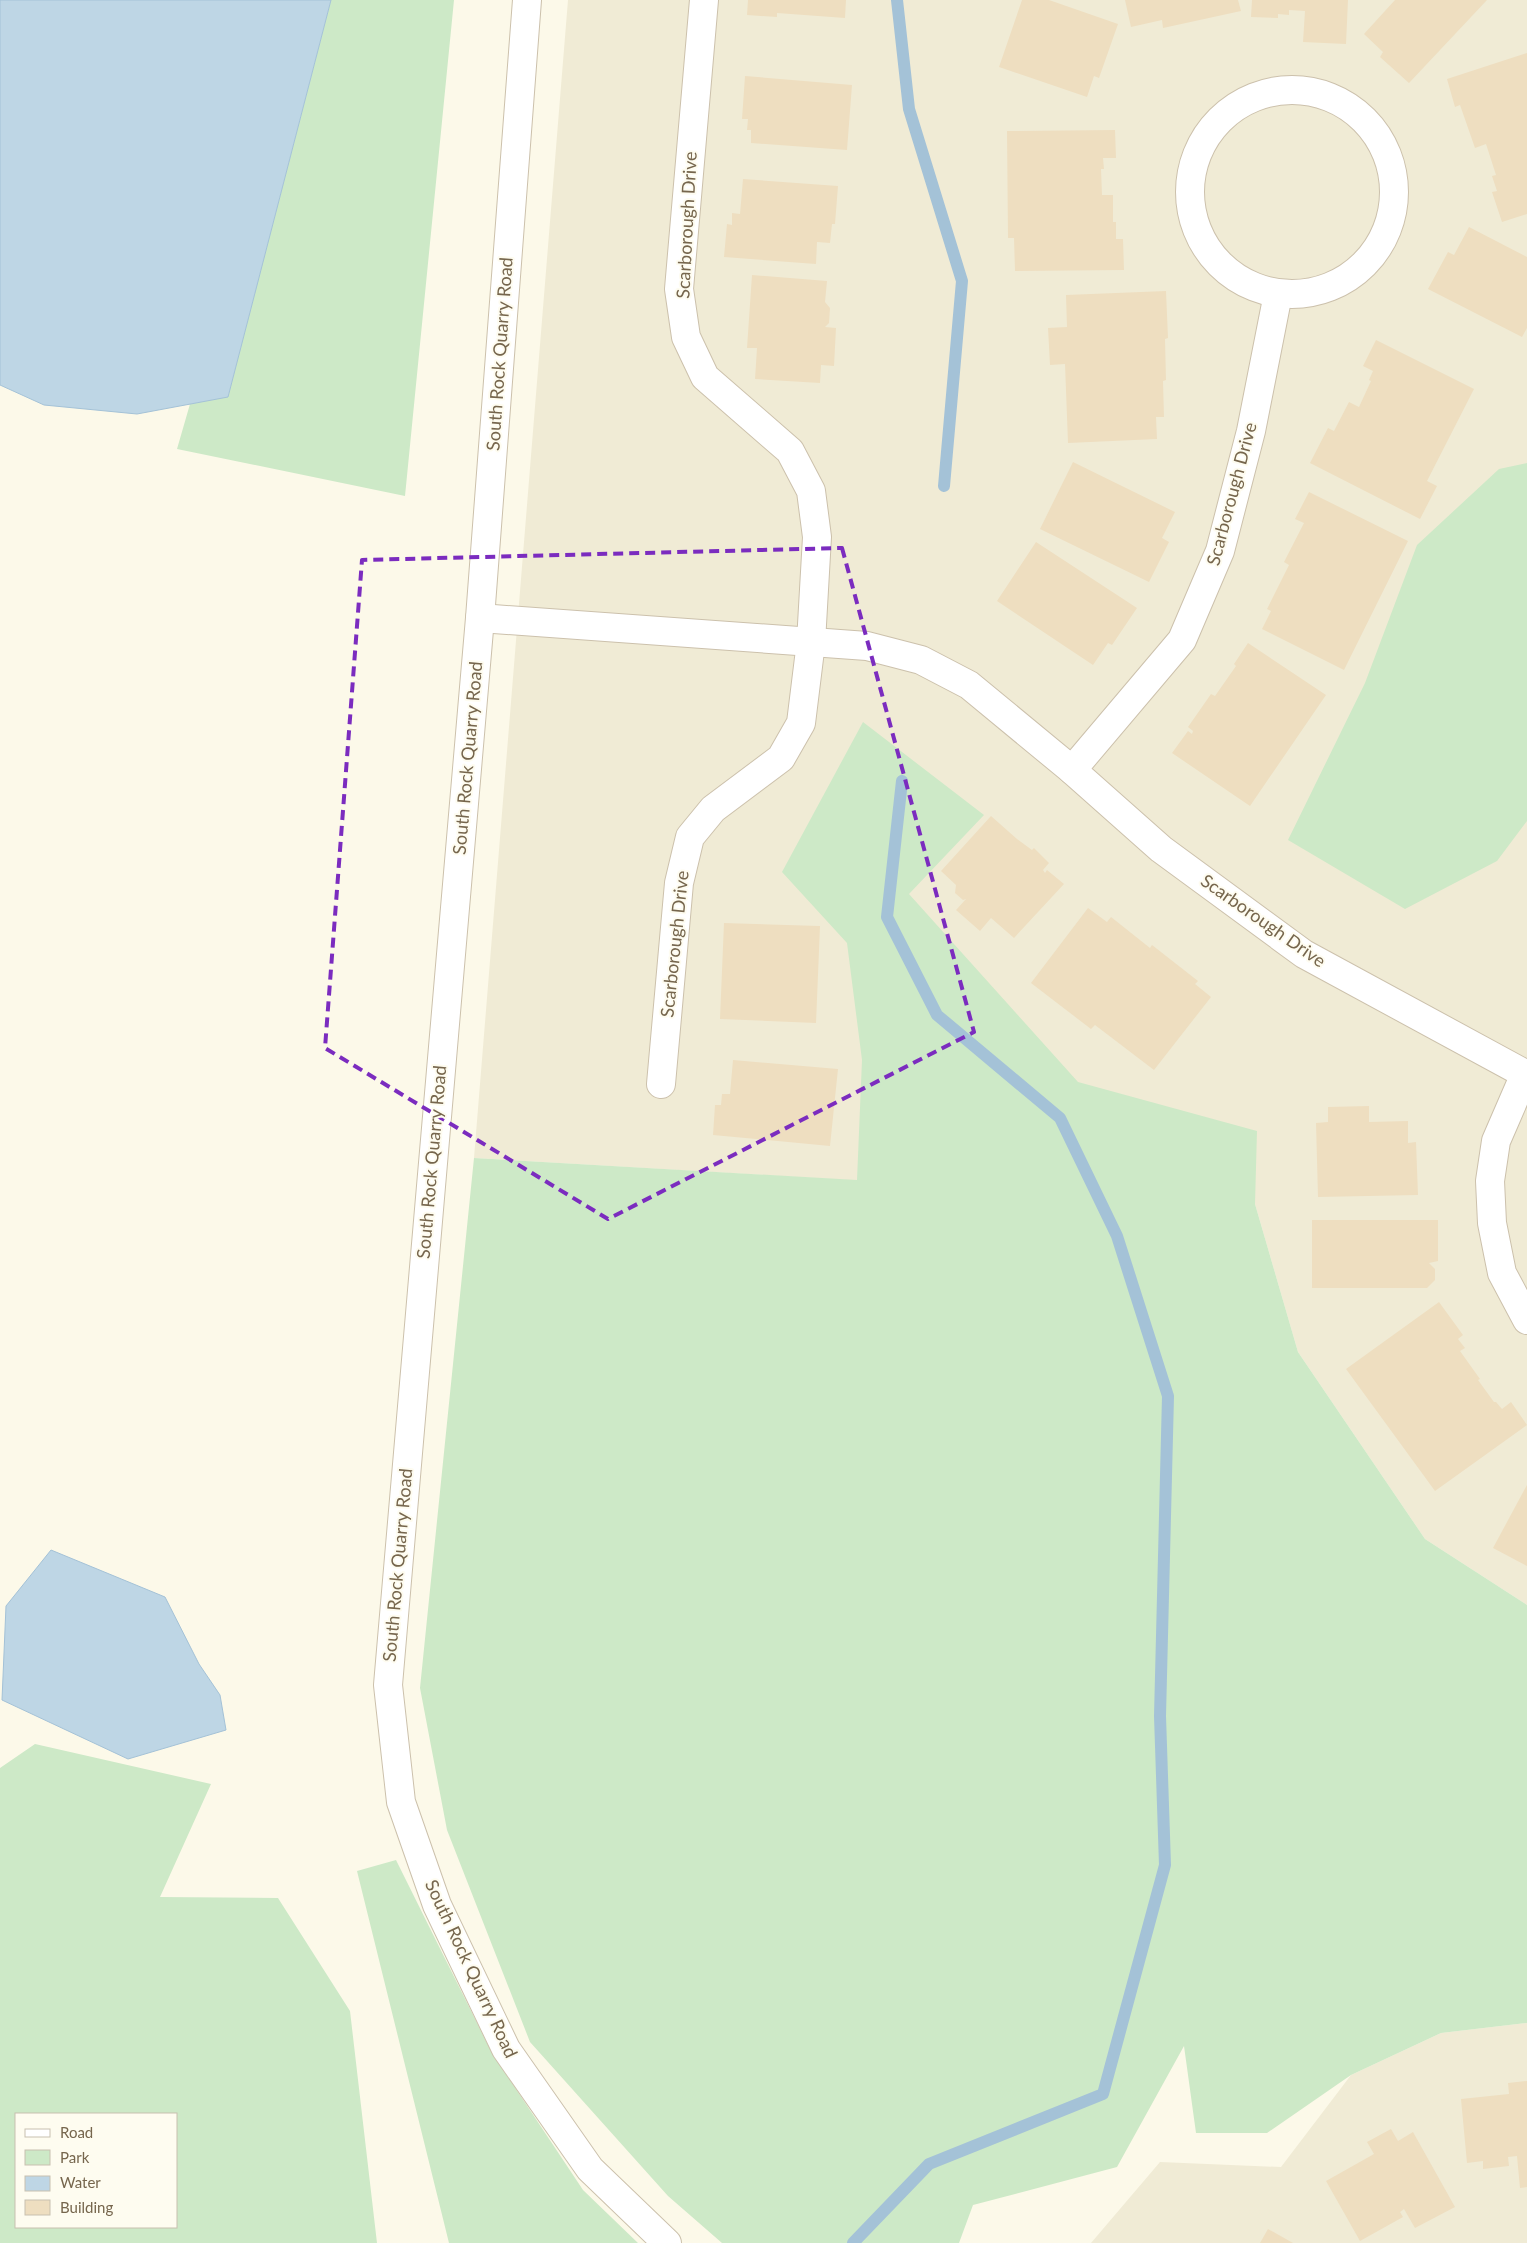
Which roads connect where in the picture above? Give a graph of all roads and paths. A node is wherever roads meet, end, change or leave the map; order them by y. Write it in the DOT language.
graph roads {
  1 [pos="527,0"];
  2 [pos="704,0"];
  3 [pos="1278,294"];
  4 [pos="480,618"];
  5 [pos="811,642"];
  6 [pos="1072,770"];
  7 [pos="1526,1074"];
  8 [pos="662,1084"];
  9 [pos="1527,1320"];
  10 [pos="667,2243"];
  1 -- 4 [label="street, South Rock Quarry Road"];
  2 -- 5 [label="street, Scarborough Drive"];
  3 -- 3 [label="street"];
  3 -- 6 [label="street, Scarborough Drive"];
  4 -- 5 [label="street, Scarborough Drive"];
  4 -- 10 [label="street, South Rock Quarry Road"];
  5 -- 6 [label="street, Scarborough Drive"];
  5 -- 8 [label="street, Scarborough Drive"];
  6 -- 7 [label="street, Scarborough Drive"];
  7 -- 9 [label="street, Scarborough Drive"];
}
